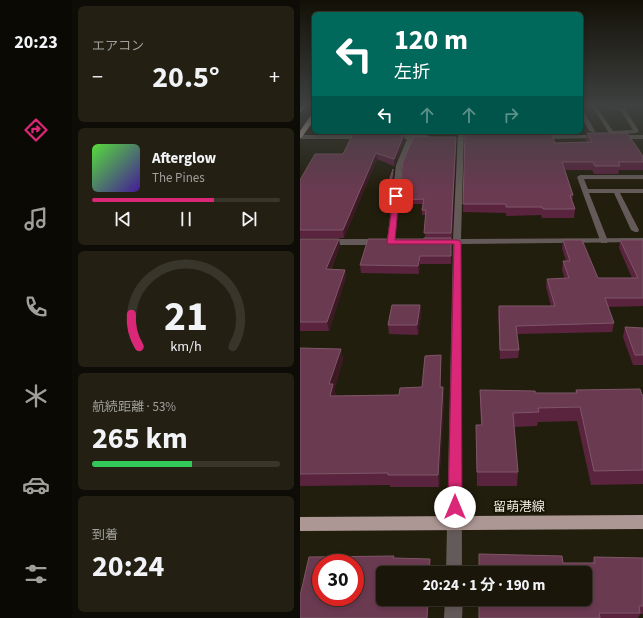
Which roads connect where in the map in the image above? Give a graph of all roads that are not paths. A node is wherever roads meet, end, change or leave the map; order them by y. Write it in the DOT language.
graph roads {
  1 [pos="613,135"];
  2 [pos="461,136"];
  3 [pos="300,137"];
  4 [pos="371,137"];
  5 [pos="387,137"];
  6 [pos="411,137"];
  7 [pos="432,137"];
  8 [pos="530,137"];
  9 [pos="643,137"];
  10 [pos="643,177"];
  11 [pos="585,191"];
  12 [pos="616,191"];
  13 [pos="643,191"];
  14 [pos="635,230"];
  15 [pos="643,240"];
  16 [pos="604,241"];
  17 [pos="300,242"];
  18 [pos="443,242"];
  19 [pos="458,242"];
  20 [pos="455,522"];
  21 [pos="643,522"];
  22 [pos="300,524"];
  23 [pos="454,566"];
  24 [pos="454,606"];
  25 [pos="453,618"];
  1 -- 8 [label="street"];
  1 -- 9 [label="street"];
  2 -- 19 [label="street"];
  3 -- 4 [label="street"];
  5 -- 6 [label="street"];
  6 -- 7 [label="street"];
  6 -- 17 [label="street"];
  10 -- 11 [label="lane"];
  11 -- 12 [label="lane"];
  11 -- 16 [label="lane"];
  12 -- 13 [label="lane"];
  12 -- 14 [label="lane"];
  15 -- 16 [label="street"];
  16 -- 19 [label="street"];
  18 -- 19 [label="street"];
  19 -- 20 [label="street"];
  20 -- 21 [label="main road, 留萌港線"];
  20 -- 22 [label="main road, 留萌港線"];
  20 -- 23 [label="street"];
  24 -- 25 [label="street"];
}
